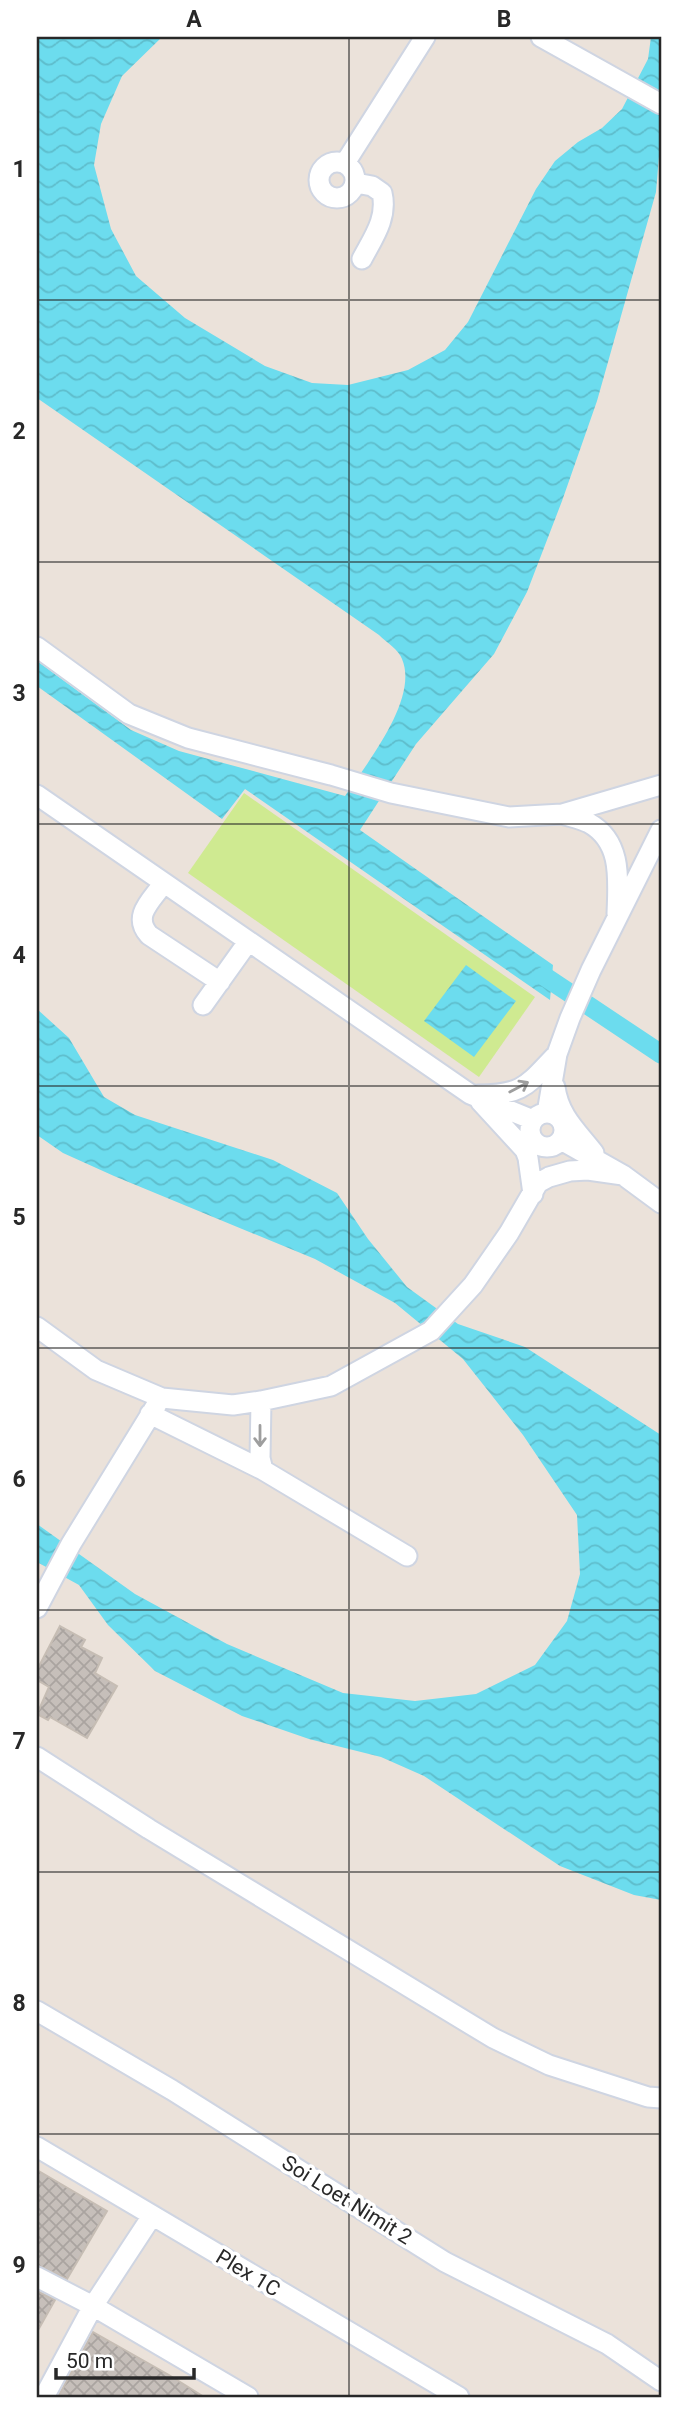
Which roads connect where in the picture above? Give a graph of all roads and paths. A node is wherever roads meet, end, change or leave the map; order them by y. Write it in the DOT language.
graph roads {
  1 [pos="425,37"];
  2 [pos="541,37"];
  3 [pos="661,104"];
  4 [pos="345,163"];
  5 [pos="356,183"];
  6 [pos="362,259"];
  7 [pos="37,647"];
  8 [pos="661,785"];
  9 [pos="37,795"];
  10 [pos="562,814"];
  11 [pos="661,830"];
  12 [pos="163,884"];
  13 [pos="617,918"];
  14 [pos="248,942"];
  15 [pos="220,982"];
  16 [pos="203,1005"];
  17 [pos="556,1059"];
  18 [pos="473,1096"];
  19 [pos="540,1116"];
  20 [pos="555,1144"];
  21 [pos="603,1163"];
  22 [pos="623,1175"];
  23 [pos="535,1188"];
  24 [pos="661,1203"];
  25 [pos="37,1327"];
  26 [pos="261,1401"];
  27 [pos="156,1406"];
  28 [pos="263,1470"];
  29 [pos="407,1556"];
  30 [pos="37,1608"];
  31 [pos="37,1757"];
  32 [pos="37,2011"];
  33 [pos="661,2098"];
  34 [pos="37,2147"];
  35 [pos="152,2216"];
  36 [pos="37,2277"];
  37 [pos="93,2306"];
  38 [pos="661,2381"];
  39 [pos="454,2396"];
  40 [pos="44,2397"];
  41 [pos="248,2397"];
  1 -- 4 [label="street"];
  2 -- 3 [label="street"];
  4 -- 5 [label="street"];
  4 -- 5 [label="street"];
  5 -- 6 [label="street"];
  7 -- 10 [label="street"];
  8 -- 10 [label="street"];
  9 -- 12 [label="street"];
  10 -- 13 [label="street"];
  11 -- 13 [label="street"];
  12 -- 14 [label="street"];
  12 -- 15 [label="street"];
  13 -- 17 [label="street"];
  14 -- 15 [label="street"];
  14 -- 18 [label="street"];
  15 -- 16 [label="street"];
  18 -- 17 [label="street, one-way"];
  17 -- 19 [label="street"];
  17 -- 21 [label="street"];
  18 -- 19 [label="street"];
  18 -- 23 [label="street"];
  19 -- 20 [label="street"];
  19 -- 20 [label="street"];
  20 -- 21 [label="street"];
  20 -- 23 [label="street"];
  21 -- 22 [label="street"];
  22 -- 23 [label="street"];
  22 -- 24 [label="street"];
  23 -- 26 [label="street"];
  25 -- 27 [label="street"];
  26 -- 27 [label="street"];
  26 -- 28 [label="street, one-way"];
  27 -- 28 [label="street"];
  27 -- 30 [label="street"];
  28 -- 29 [label="street"];
  31 -- 33 [label="street"];
  32 -- 38 [label="street, Soi Loet Nimit 2"];
  34 -- 35 [label="street, Plex 1C"];
  35 -- 37 [label="street"];
  35 -- 39 [label="street, Plex 1C"];
  36 -- 37 [label="street"];
  37 -- 40 [label="street"];
  37 -- 41 [label="street"];
}
